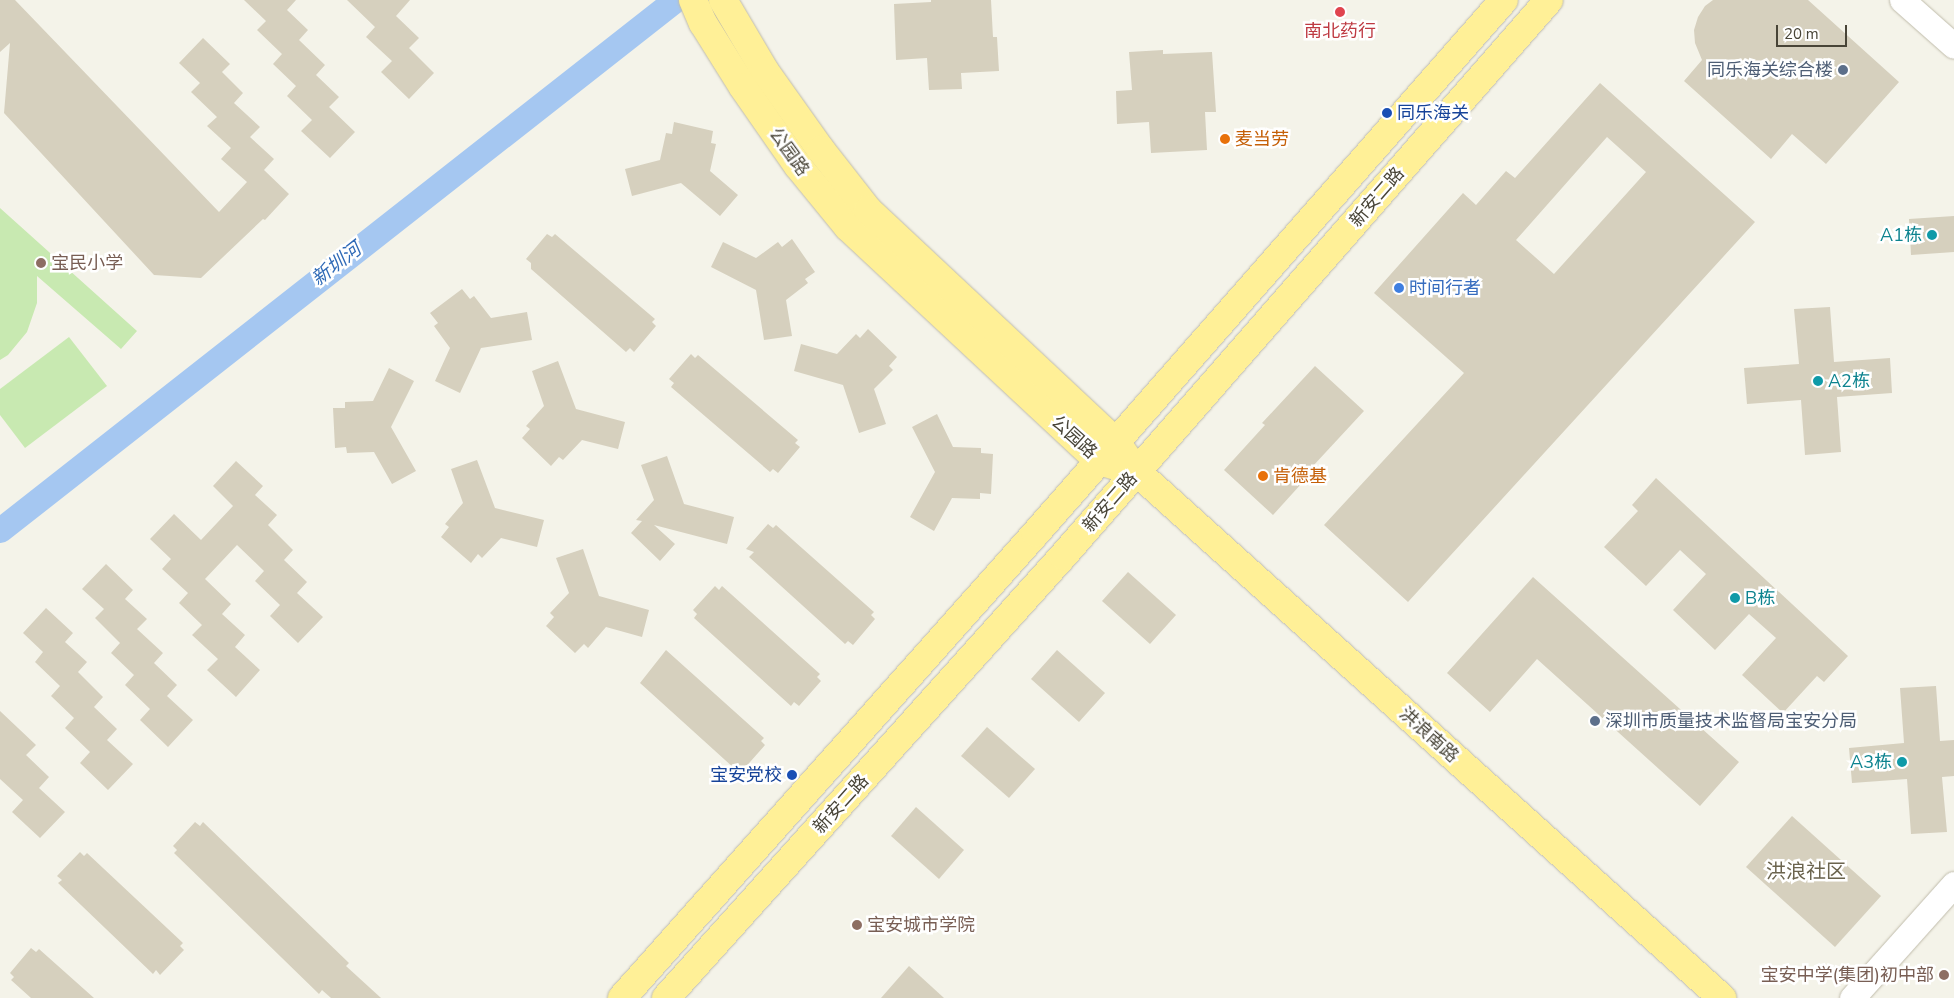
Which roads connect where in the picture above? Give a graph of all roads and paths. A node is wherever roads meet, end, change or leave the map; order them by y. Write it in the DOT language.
graph roads {
  1 [pos="1504,0"];
  2 [pos="1549,0"];
  3 [pos="1902,0"];
  4 [pos="724,4"];
  5 [pos="698,11"];
  6 [pos="1954,46"];
  7 [pos="1108,451"];
  8 [pos="1137,472"];
  9 [pos="1954,884"];
  10 [pos="622,998"];
  11 [pos="666,998"];
  12 [pos="1722,998"];
  13 [pos="1852,998"];
  1 -- 7 [label="main road, 新安二路"];
  2 -- 8 [label="main road, 新安二路"];
  3 -- 6 [label="street"];
  4 -- 7 [label="main road, 公园路"];
  5 -- 7 [label="main road, 公园路"];
  7 -- 8 [label="main road, 公园路"];
  7 -- 10 [label="main road, 新安二路"];
  8 -- 11 [label="main road, 新安二路"];
  8 -- 12 [label="main road, 洪浪南路"];
  9 -- 13 [label="street"];
}
